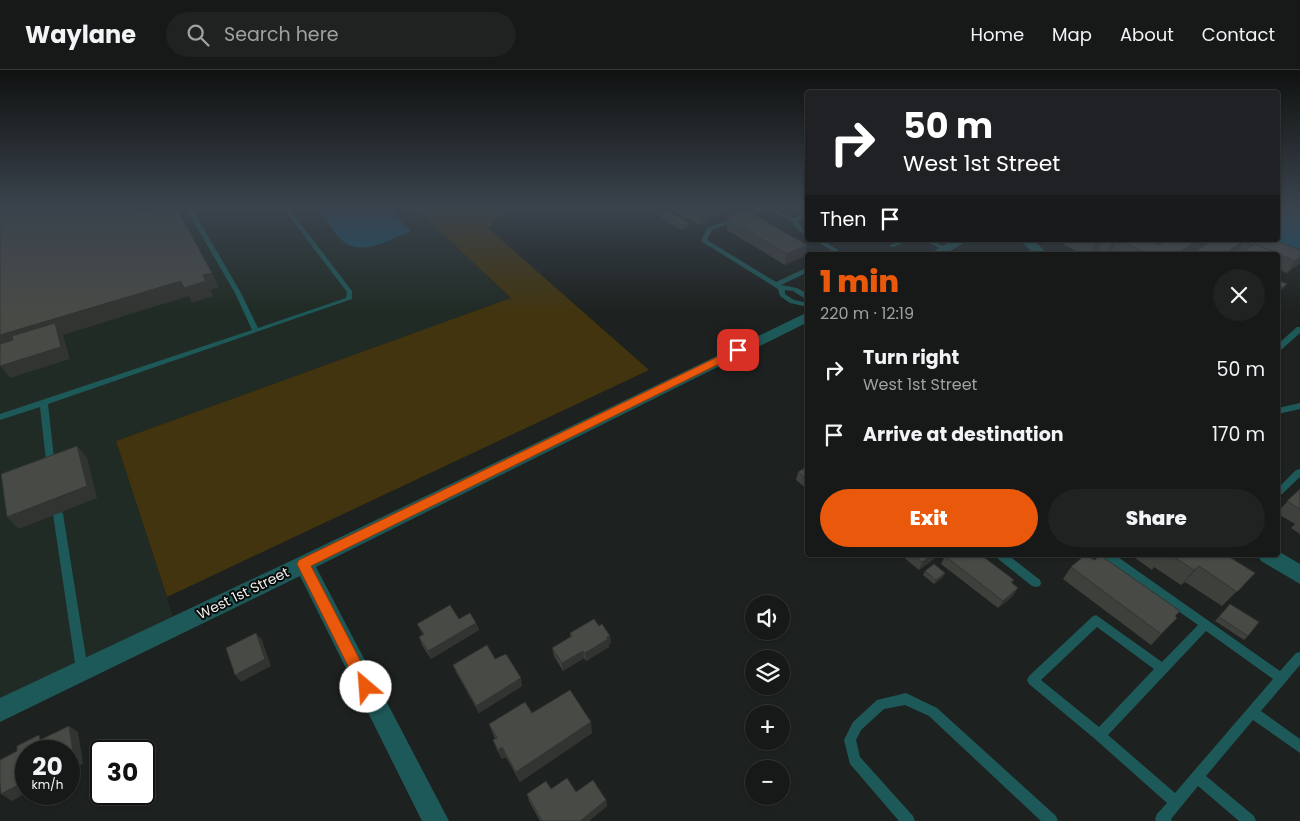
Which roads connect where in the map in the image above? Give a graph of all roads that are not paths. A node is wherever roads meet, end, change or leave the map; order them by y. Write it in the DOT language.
graph roads {
  1 [pos="208,242"];
  2 [pos="312,242"];
  3 [pos="706,242"];
  4 [pos="821,242"];
  5 [pos="901,242"];
  6 [pos="929,242"];
  7 [pos="959,242"];
  8 [pos="1028,242"];
  9 [pos="892,246"];
  10 [pos="833,252"];
  11 [pos="939,252"];
  12 [pos="1037,252"];
  13 [pos="805,271"];
  14 [pos="778,286"];
  15 [pos="805,296"];
  16 [pos="805,304"];
  17 [pos="805,317"];
  18 [pos="1300,329"];
  19 [pos="256,330"];
  20 [pos="1280,346"];
  21 [pos="44,403"];
  22 [pos="1300,406"];
  23 [pos="1280,411"];
  24 [pos="0,417"];
  25 [pos="50,472"];
  26 [pos="1300,472"];
  27 [pos="1280,491"];
  28 [pos="58,514"];
  29 [pos="1004,557"];
  30 [pos="1110,557"];
  31 [pos="1271,557"];
  32 [pos="304,564"];
  33 [pos="1300,575"];
  34 [pos="1036,583"];
  35 [pos="1205,625"];
  36 [pos="1300,657"];
  37 [pos="1163,669"];
  38 [pos="82,670"];
  39 [pos="1281,678"];
  40 [pos="0,710"];
  41 [pos="1252,712"];
  42 [pos="1098,735"];
  43 [pos="1300,747"];
  44 [pos="1197,778"];
  45 [pos="1176,803"];
  46 [pos="1161,820"];
  47 [pos="436,821"];
  48 [pos="908,821"];
  49 [pos="1051,821"];
  50 [pos="1249,821"];
  1 -- 19 [label="lane"];
  2 -- 19 [label="lane"];
  3 -- 14 [label="lane"];
  4 -- 10 [label="lane"];
  5 -- 9 [label="lane"];
  6 -- 11 [label="lane"];
  7 -- 11 [label="street"];
  8 -- 12 [label="street"];
  13 -- 14 [label="lane"];
  14 -- 15 [label="lane"];
  14 -- 16 [label="lane"];
  17 -- 32 [label="street, West 1st Street"];
  18 -- 20 [label="lane"];
  19 -- 21 [label="lane"];
  21 -- 24 [label="lane"];
  21 -- 25 [label="lane"];
  22 -- 23 [label="lane"];
  26 -- 27 [label="lane"];
  28 -- 38 [label="lane"];
  29 -- 34 [label="lane"];
  30 -- 35 [label="lane"];
  31 -- 33 [label="street"];
  32 -- 38 [label="street, West 1st Street"];
  32 -- 47 [label="street"];
  35 -- 37 [label="lane"];
  35 -- 39 [label="lane"];
  36 -- 39 [label="lane"];
  37 -- 42 [label="lane"];
  37 -- 42 [label="lane"];
  38 -- 40 [label="street, West 1st Street"];
  39 -- 41 [label="lane"];
  41 -- 43 [label="lane"];
  41 -- 44 [label="lane"];
  42 -- 45 [label="lane"];
  44 -- 45 [label="lane"];
  44 -- 50 [label="lane"];
  45 -- 46 [label="lane"];
  48 -- 49 [label="lane"];
}
